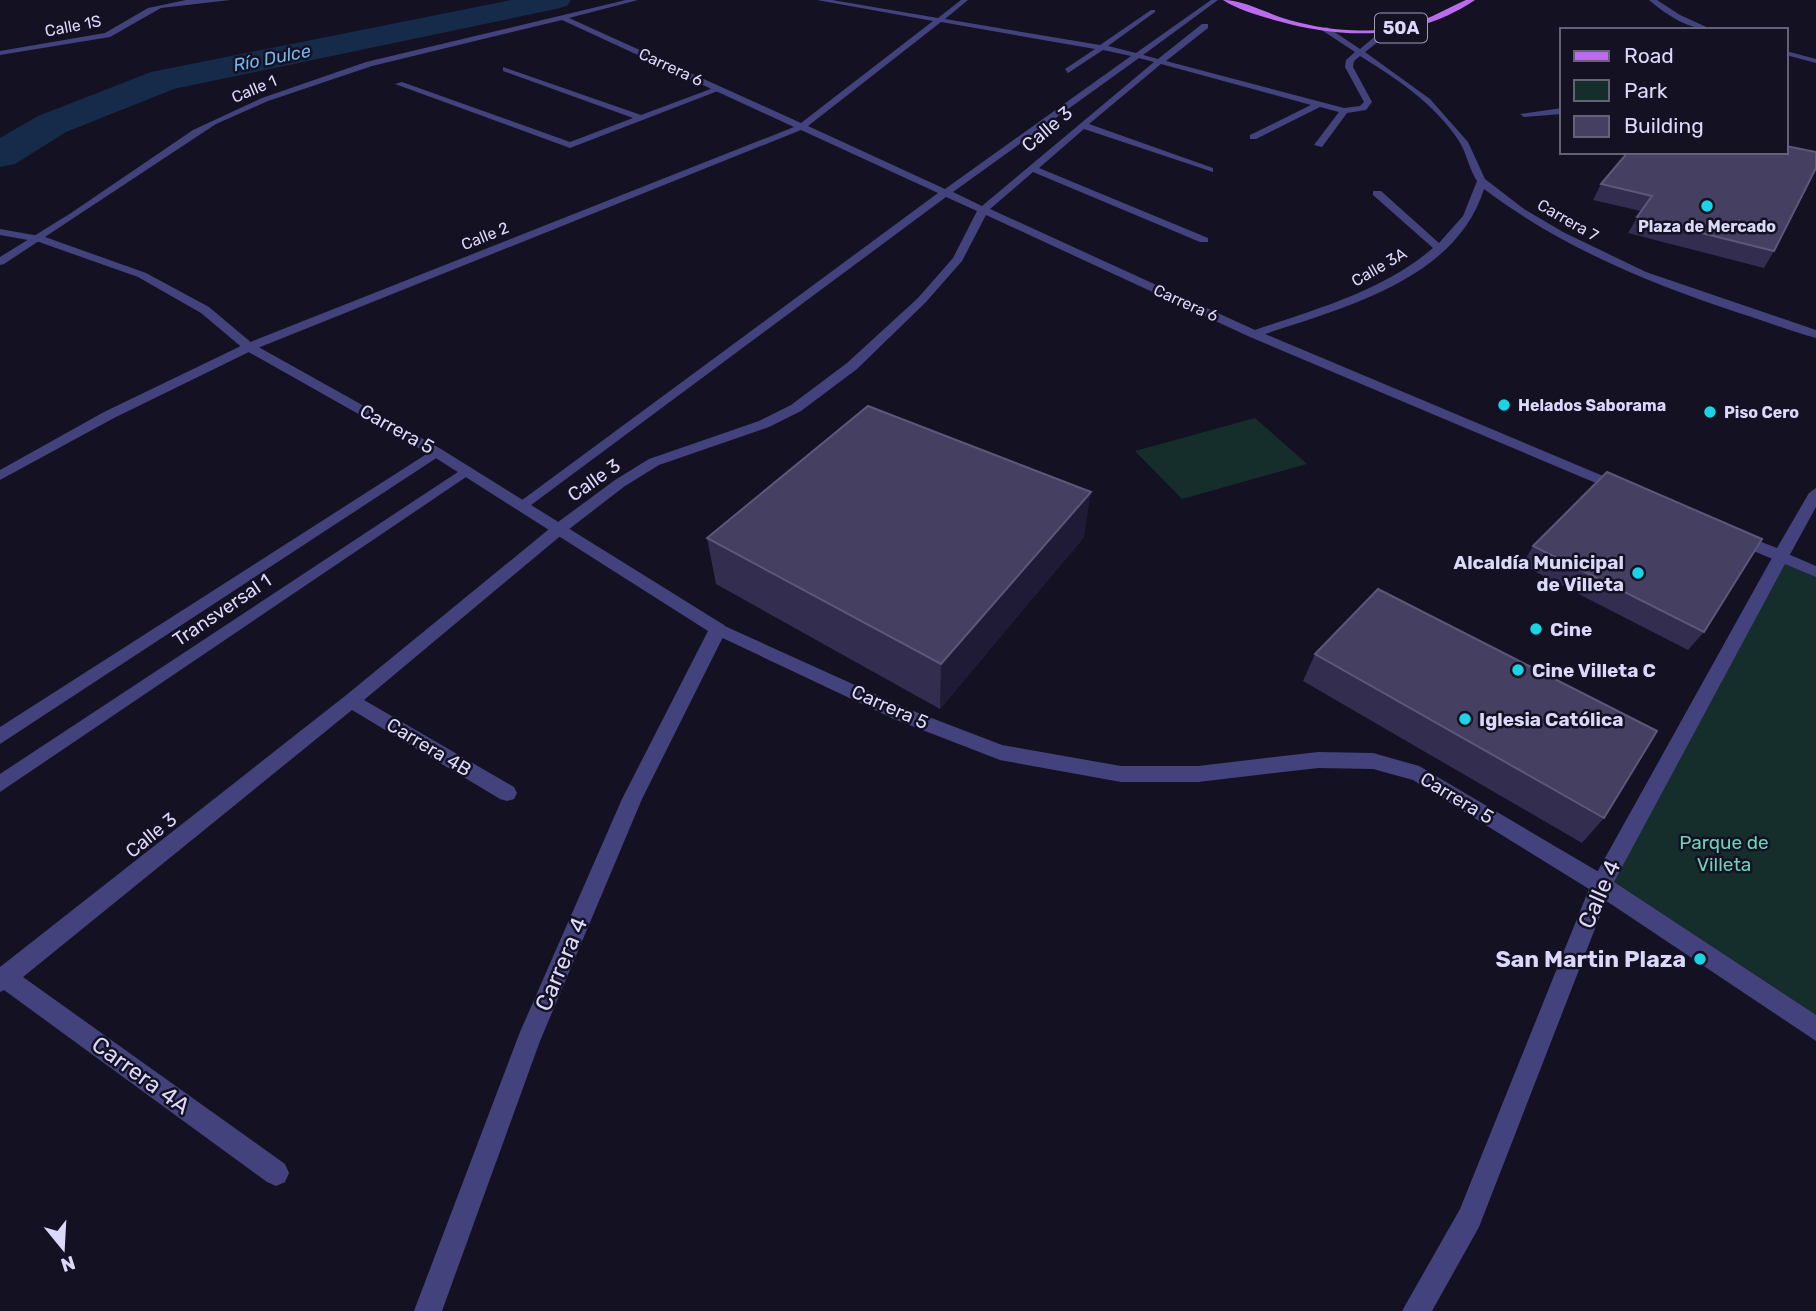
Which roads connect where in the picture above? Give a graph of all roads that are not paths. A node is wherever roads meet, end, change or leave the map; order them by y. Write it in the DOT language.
graph roads {
  1 [pos="227,0"];
  2 [pos="635,0"];
  3 [pos="820,0"];
  4 [pos="965,0"];
  5 [pos="1215,0"];
  6 [pos="1226,0"];
  7 [pos="1472,0"];
  8 [pos="1652,0"];
  9 [pos="1153,11"];
  10 [pos="564,18"];
  11 [pos="939,20"];
  12 [pos="1205,26"];
  13 [pos="1705,28"];
  14 [pos="1324,29"];
  15 [pos="1388,30"];
  16 [pos="1101,47"];
  17 [pos="0,53"];
  18 [pos="1360,54"];
  19 [pos="1788,54"];
  20 [pos="1135,55"];
  21 [pos="1160,61"];
  22 [pos="1816,61"];
  23 [pos="506,69"];
  24 [pos="1068,71"];
  25 [pos="399,84"];
  26 [pos="719,89"];
  27 [pos="1317,105"];
  28 [pos="1345,111"];
  29 [pos="1560,111"];
  30 [pos="1524,114"];
  31 [pos="642,118"];
  32 [pos="1082,125"];
  33 [pos="801,127"];
  34 [pos="1253,138"];
  35 [pos="1319,145"];
  36 [pos="1031,168"];
  37 [pos="1210,170"];
  38 [pos="1481,182"];
  39 [pos="945,193"];
  40 [pos="1377,193"];
  41 [pos="983,210"];
  42 [pos="0,232"];
  43 [pos="41,239"];
  44 [pos="1203,240"];
  45 [pos="1440,249"];
  46 [pos="0,262"];
  47 [pos="1254,334"];
  48 [pos="1816,334"];
  49 [pos="249,347"];
  50 [pos="436,452"];
  51 [pos="467,470"];
  52 [pos="0,475"];
  53 [pos="1816,493"];
  54 [pos="1640,497"];
  55 [pos="523,506"];
  56 [pos="559,528"];
  57 [pos="1730,535"];
  58 [pos="1781,556"];
  59 [pos="1816,572"];
  60 [pos="718,629"];
  61 [pos="351,701"];
  62 [pos="0,737"];
  63 [pos="0,784"];
  64 [pos="507,793"];
  65 [pos="1601,885"];
  66 [pos="3,979"];
  67 [pos="1816,1029"];
  68 [pos="276,1173"];
  69 [pos="428,1311"];
  70 [pos="1416,1311"];
  1 -- 17 [label="street, Calle 1S"];
  2 -- 10 [label="street, Calle 1"];
  3 -- 11 [label="street"];
  4 -- 11 [label="street, Calle 2"];
  5 -- 20 [label="street, Calle 3"];
  6 -- 14 [label="main road, 50A"];
  7 -- 15 [label="main road, 50A"];
  8 -- 13 [label="street"];
  9 -- 16 [label="street"];
  10 -- 26 [label="street, Carrera 6"];
  10 -- 43 [label="street, Calle 1"];
  11 -- 16 [label="street"];
  11 -- 33 [label="street, Calle 2"];
  12 -- 21 [label="street, Calle 3"];
  14 -- 15 [label="main road, 50A"];
  14 -- 18 [label="street"];
  15 -- 18 [label="street"];
  16 -- 20 [label="street"];
  16 -- 24 [label="street"];
  18 -- 28 [label="street"];
  18 -- 38 [label="street"];
  19 -- 22 [label="street"];
  20 -- 21 [label="street"];
  20 -- 39 [label="street, Calle 3"];
  21 -- 27 [label="street"];
  21 -- 32 [label="street, Calle 3"];
  23 -- 31 [label="street"];
  25 -- 31 [label="street"];
  26 -- 31 [label="street"];
  26 -- 33 [label="street, Carrera 6"];
  27 -- 28 [label="street"];
  27 -- 34 [label="street"];
  28 -- 35 [label="street"];
  29 -- 30 [label="street"];
  32 -- 36 [label="street, Calle 3"];
  32 -- 37 [label="street"];
  33 -- 39 [label="street, Carrera 6"];
  33 -- 49 [label="street, Calle 2"];
  36 -- 41 [label="street, Calle 3"];
  36 -- 44 [label="street"];
  38 -- 45 [label="street, Calle 3A"];
  38 -- 48 [label="street, Carrera 7"];
  39 -- 41 [label="street, Carrera 6"];
  39 -- 55 [label="street, Calle 3"];
  40 -- 45 [label="street"];
  41 -- 47 [label="street, Carrera 6"];
  41 -- 56 [label="street, Calle 3"];
  42 -- 43 [label="street, Carrera 5"];
  43 -- 46 [label="street, Calle 1"];
  43 -- 49 [label="street, Carrera 5"];
  45 -- 47 [label="street, Calle 3A"];
  47 -- 54 [label="street, Carrera 6"];
  49 -- 50 [label="street, Carrera 5"];
  49 -- 52 [label="street, Calle 2"];
  50 -- 51 [label="street, Carrera 5"];
  50 -- 62 [label="street, Transversal 1"];
  51 -- 55 [label="street, Carrera 5"];
  51 -- 63 [label="street, Transversal 1"];
  53 -- 58 [label="street, Calle 4"];
  55 -- 56 [label="street, Carrera 5"];
  56 -- 60 [label="street, Carrera 5"];
  56 -- 61 [label="street, Calle 3"];
  57 -- 58 [label="street"];
  58 -- 59 [label="street"];
  58 -- 65 [label="street, Calle 4"];
  60 -- 65 [label="street, Carrera 5"];
  60 -- 69 [label="street, Carrera 4"];
  61 -- 64 [label="street, Carrera 4B"];
  61 -- 66 [label="street, Calle 3"];
  65 -- 67 [label="street, Carrera 5"];
  65 -- 70 [label="street, Calle 4"];
  66 -- 68 [label="street, Carrera 4A"];
}
